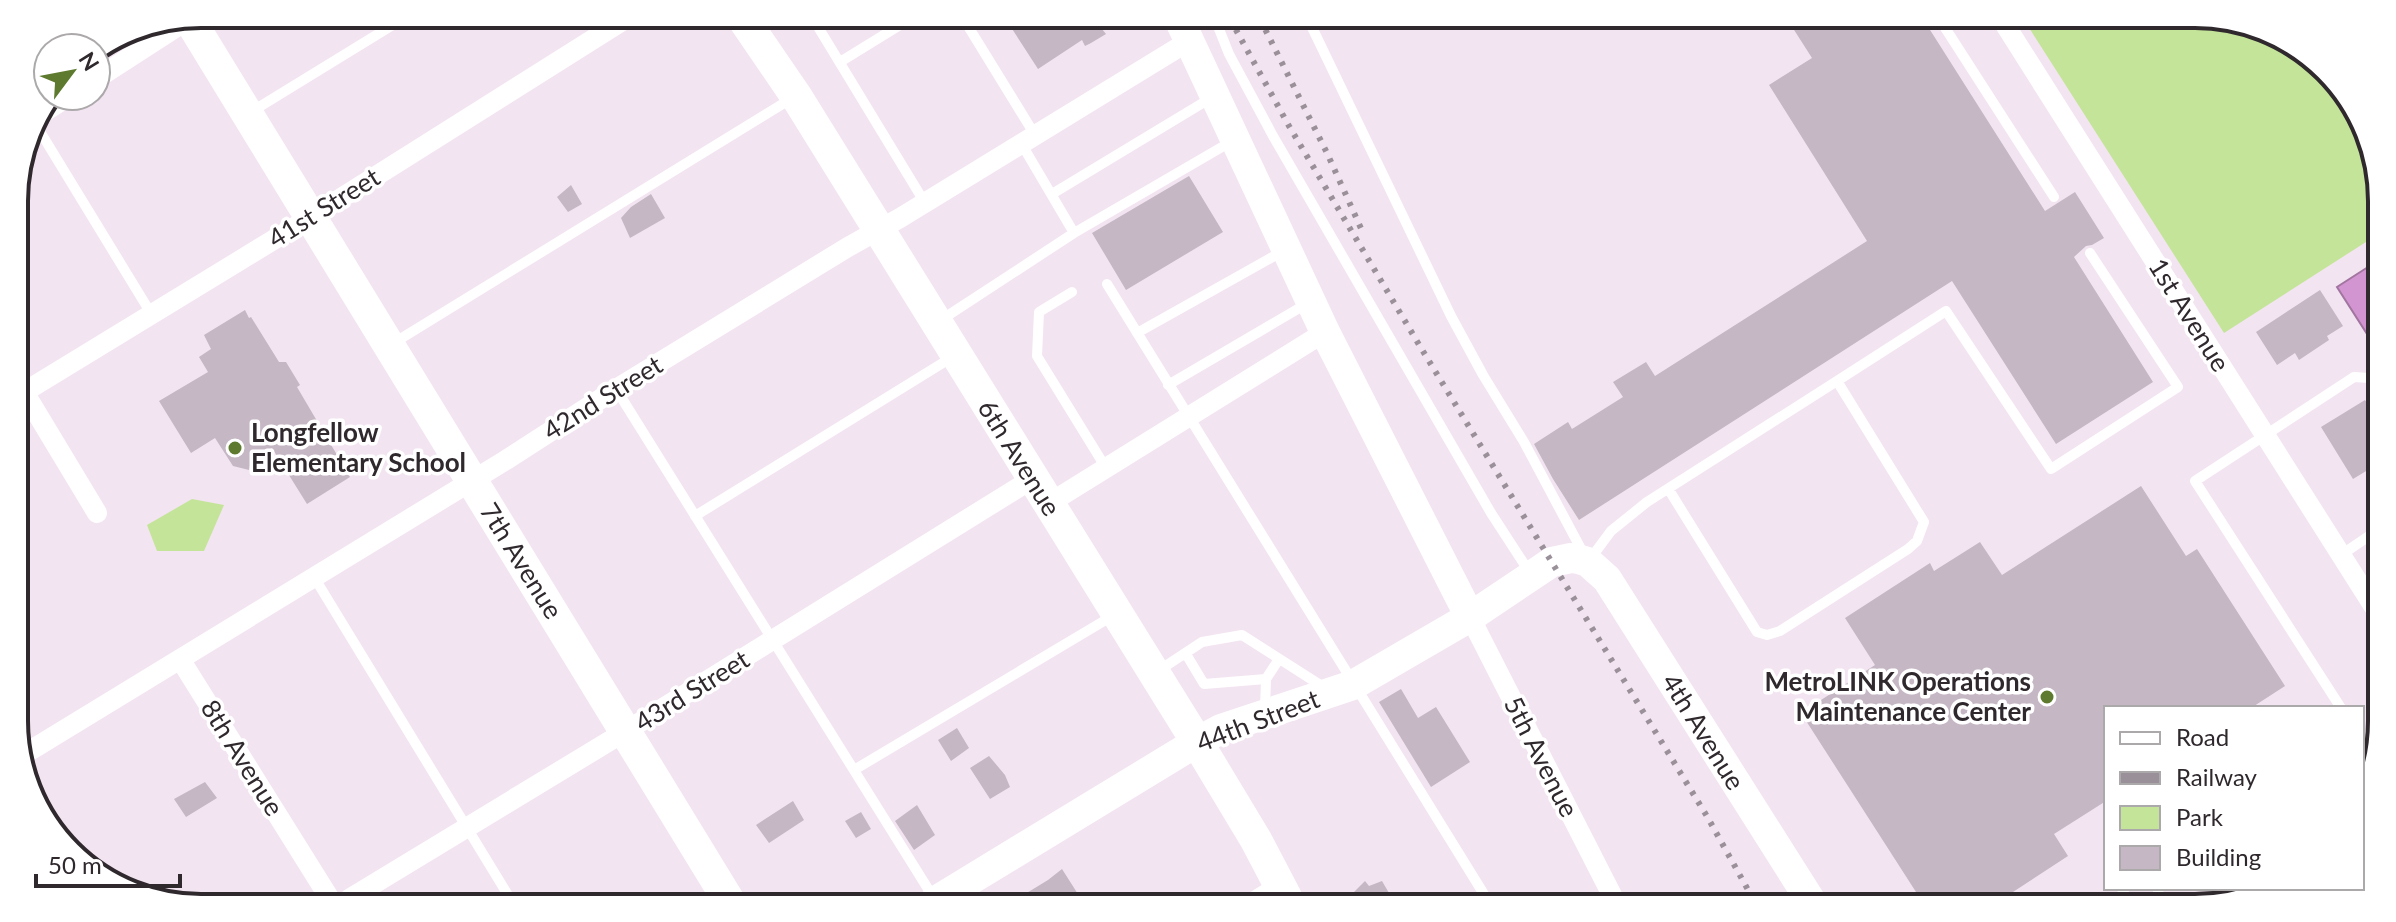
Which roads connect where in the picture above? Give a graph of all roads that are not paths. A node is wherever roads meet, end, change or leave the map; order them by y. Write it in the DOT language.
graph roads {
  1 [pos="197,28"];
  2 [pos="388,28"];
  3 [pos="611,28"];
  4 [pos="750,28"];
  5 [pos="819,28"];
  6 [pos="895,28"];
  7 [pos="968,28"];
  8 [pos="1219,28"];
  9 [pos="1312,28"];
  10 [pos="1945,28"];
  11 [pos="2007,28"];
  12 [pos="1184,30"];
  13 [pos="170,31"];
  14 [pos="840,62"];
  15 [pos="112,69"];
  16 [pos="796,96"];
  17 [pos="1215,96"];
  18 [pos="247,114"];
  19 [pos="42,134"];
  20 [pos="1028,139"];
  21 [pos="1235,140"];
  22 [pos="1052,194"];
  23 [pos="2054,197"];
  24 [pos="925,203"];
  25 [pos="311,217"];
  26 [pos="878,229"];
  27 [pos="1074,233"];
  28 [pos="1286,249"];
  29 [pos="2090,253"];
  30 [pos="1107,284"];
  31 [pos="1072,292"];
  32 [pos="1311,301"];
  33 [pos="152,315"];
  34 [pos="936,323"];
  35 [pos="1325,332"];
  36 [pos="1137,333"];
  37 [pos="389,346"];
  38 [pos="956,355"];
  39 [pos="2368,378"];
  40 [pos="1837,381"];
  41 [pos="28,383"];
  42 [pos="1168,385"];
  43 [pos="616,389"];
  44 [pos="28,404"];
  45 [pos="1188,417"];
  46 [pos="2265,434"];
  47 [pos="1106,468"];
  48 [pos="472,481"];
  49 [pos="1669,490"];
  50 [pos="1040,491"];
  51 [pos="97,513"];
  52 [pos="695,516"];
  53 [pos="2368,537"];
  54 [pos="2341,555"];
  55 [pos="1588,562"];
  56 [pos="1531,576"];
  57 [pos="314,577"];
  58 [pos="2368,598"];
  59 [pos="1115,614"];
  60 [pos="1470,617"];
  61 [pos="772,641"];
  62 [pos="1186,654"];
  63 [pos="180,659"];
  64 [pos="1279,659"];
  65 [pos="1153,674"];
  66 [pos="1266,679"];
  67 [pos="1343,689"];
  68 [pos="2340,706"];
  69 [pos="1265,715"];
  70 [pos="626,731"];
  71 [pos="1197,742"];
  72 [pos="30,750"];
  73 [pos="854,770"];
  74 [pos="467,828"];
  75 [pos="1284,892"];
  76 [pos="327,894"];
  77 [pos="357,894"];
  78 [pos="507,894"];
  79 [pos="725,894"];
  80 [pos="931,894"];
  81 [pos="947,894"];
  82 [pos="1483,894"];
  83 [pos="1607,894"];
  84 [pos="1806,894"];
  1 -- 18 [label="main road, 7th Avenue"];
  2 -- 18 [label="lane"];
  3 -- 25 [label="street, 41st Street"];
  4 -- 16 [label="main road, 6th Avenue"];
  5 -- 14 [label="lane"];
  6 -- 14 [label="lane"];
  7 -- 20 [label="lane"];
  8 -- 56 [label="lane"];
  9 -- 55 [label="lane"];
  10 -- 23 [label="lane"];
  11 -- 46 [label="street, 1st Avenue"];
  12 -- 17 [label="street"];
  12 -- 20 [label="street, 42nd Street"];
  13 -- 15 [label="street"];
  14 -- 24 [label="lane"];
  16 -- 26 [label="main road, 6th Avenue"];
  16 -- 37 [label="lane"];
  17 -- 21 [label="street"];
  17 -- 22 [label="lane"];
  18 -- 25 [label="main road, 7th Avenue"];
  19 -- 33 [label="lane"];
  20 -- 22 [label="lane"];
  20 -- 24 [label="street, 42nd Street"];
  21 -- 27 [label="lane"];
  21 -- 28 [label="street"];
  22 -- 27 [label="lane"];
  24 -- 26 [label="street, 42nd Street"];
  25 -- 33 [label="street, 41st Street"];
  25 -- 37 [label="main road, 7th Avenue"];
  26 -- 34 [label="main road, 6th Avenue"];
  26 -- 43 [label="street, 42nd Street"];
  27 -- 34 [label="lane"];
  28 -- 32 [label="street"];
  28 -- 36 [label="lane"];
  29 -- 40 [label="lane"];
  30 -- 36 [label="lane"];
  31 -- 47 [label="lane"];
  32 -- 35 [label="street"];
  32 -- 42 [label="lane"];
  33 -- 41 [label="street, 41st Street"];
  34 -- 38 [label="main road, 6th Avenue"];
  35 -- 45 [label="street, 43rd Street"];
  35 -- 60 [label="street"];
  36 -- 42 [label="lane"];
  37 -- 48 [label="main road, 7th Avenue"];
  38 -- 50 [label="main road, 6th Avenue"];
  38 -- 52 [label="lane"];
  39 -- 46 [label="lane"];
  40 -- 49 [label="lane"];
  40 -- 49 [label="lane"];
  42 -- 45 [label="lane"];
  43 -- 48 [label="street, 42nd Street"];
  43 -- 52 [label="lane"];
  44 -- 51 [label="street"];
  45 -- 47 [label="street, 43rd Street"];
  45 -- 67 [label="lane"];
  46 -- 54 [label="street, 1st Avenue"];
  46 -- 68 [label="lane"];
  47 -- 50 [label="street, 43rd Street"];
  48 -- 57 [label="street, 42nd Street"];
  48 -- 70 [label="main road, 7th Avenue"];
  49 -- 55 [label="lane"];
  50 -- 59 [label="main road, 6th Avenue"];
  50 -- 61 [label="street, 43rd Street"];
  52 -- 61 [label="lane"];
  53 -- 54 [label="lane"];
  54 -- 58 [label="street, 1st Avenue"];
  55 -- 56 [label="street, 44th Street"];
  55 -- 84 [label="street, 4th Avenue"];
  56 -- 60 [label="street, 44th Street"];
  57 -- 63 [label="street, 42nd Street"];
  57 -- 74 [label="lane"];
  59 -- 65 [label="main road, 6th Avenue"];
  59 -- 73 [label="lane"];
  60 -- 67 [label="street, 44th Street"];
  60 -- 83 [label="street, 5th Avenue"];
  61 -- 70 [label="street, 43rd Street"];
  61 -- 73 [label="lane"];
  62 -- 64 [label="lane"];
  62 -- 65 [label="lane"];
  62 -- 66 [label="lane"];
  63 -- 72 [label="street, 42nd Street"];
  63 -- 76 [label="street, 8th Avenue"];
  64 -- 66 [label="lane"];
  64 -- 67 [label="lane"];
  65 -- 71 [label="main road, 6th Avenue"];
  66 -- 69 [label="lane"];
  67 -- 69 [label="street, 44th Street"];
  67 -- 82 [label="lane"];
  69 -- 71 [label="street, 44th Street"];
  70 -- 74 [label="street, 43rd Street"];
  70 -- 79 [label="main road, 7th Avenue"];
  71 -- 75 [label="main road, 6th Avenue"];
  71 -- 81 [label="street, 44th Street"];
  73 -- 80 [label="lane"];
  74 -- 77 [label="street, 43rd Street"];
  74 -- 78 [label="lane"];
}
